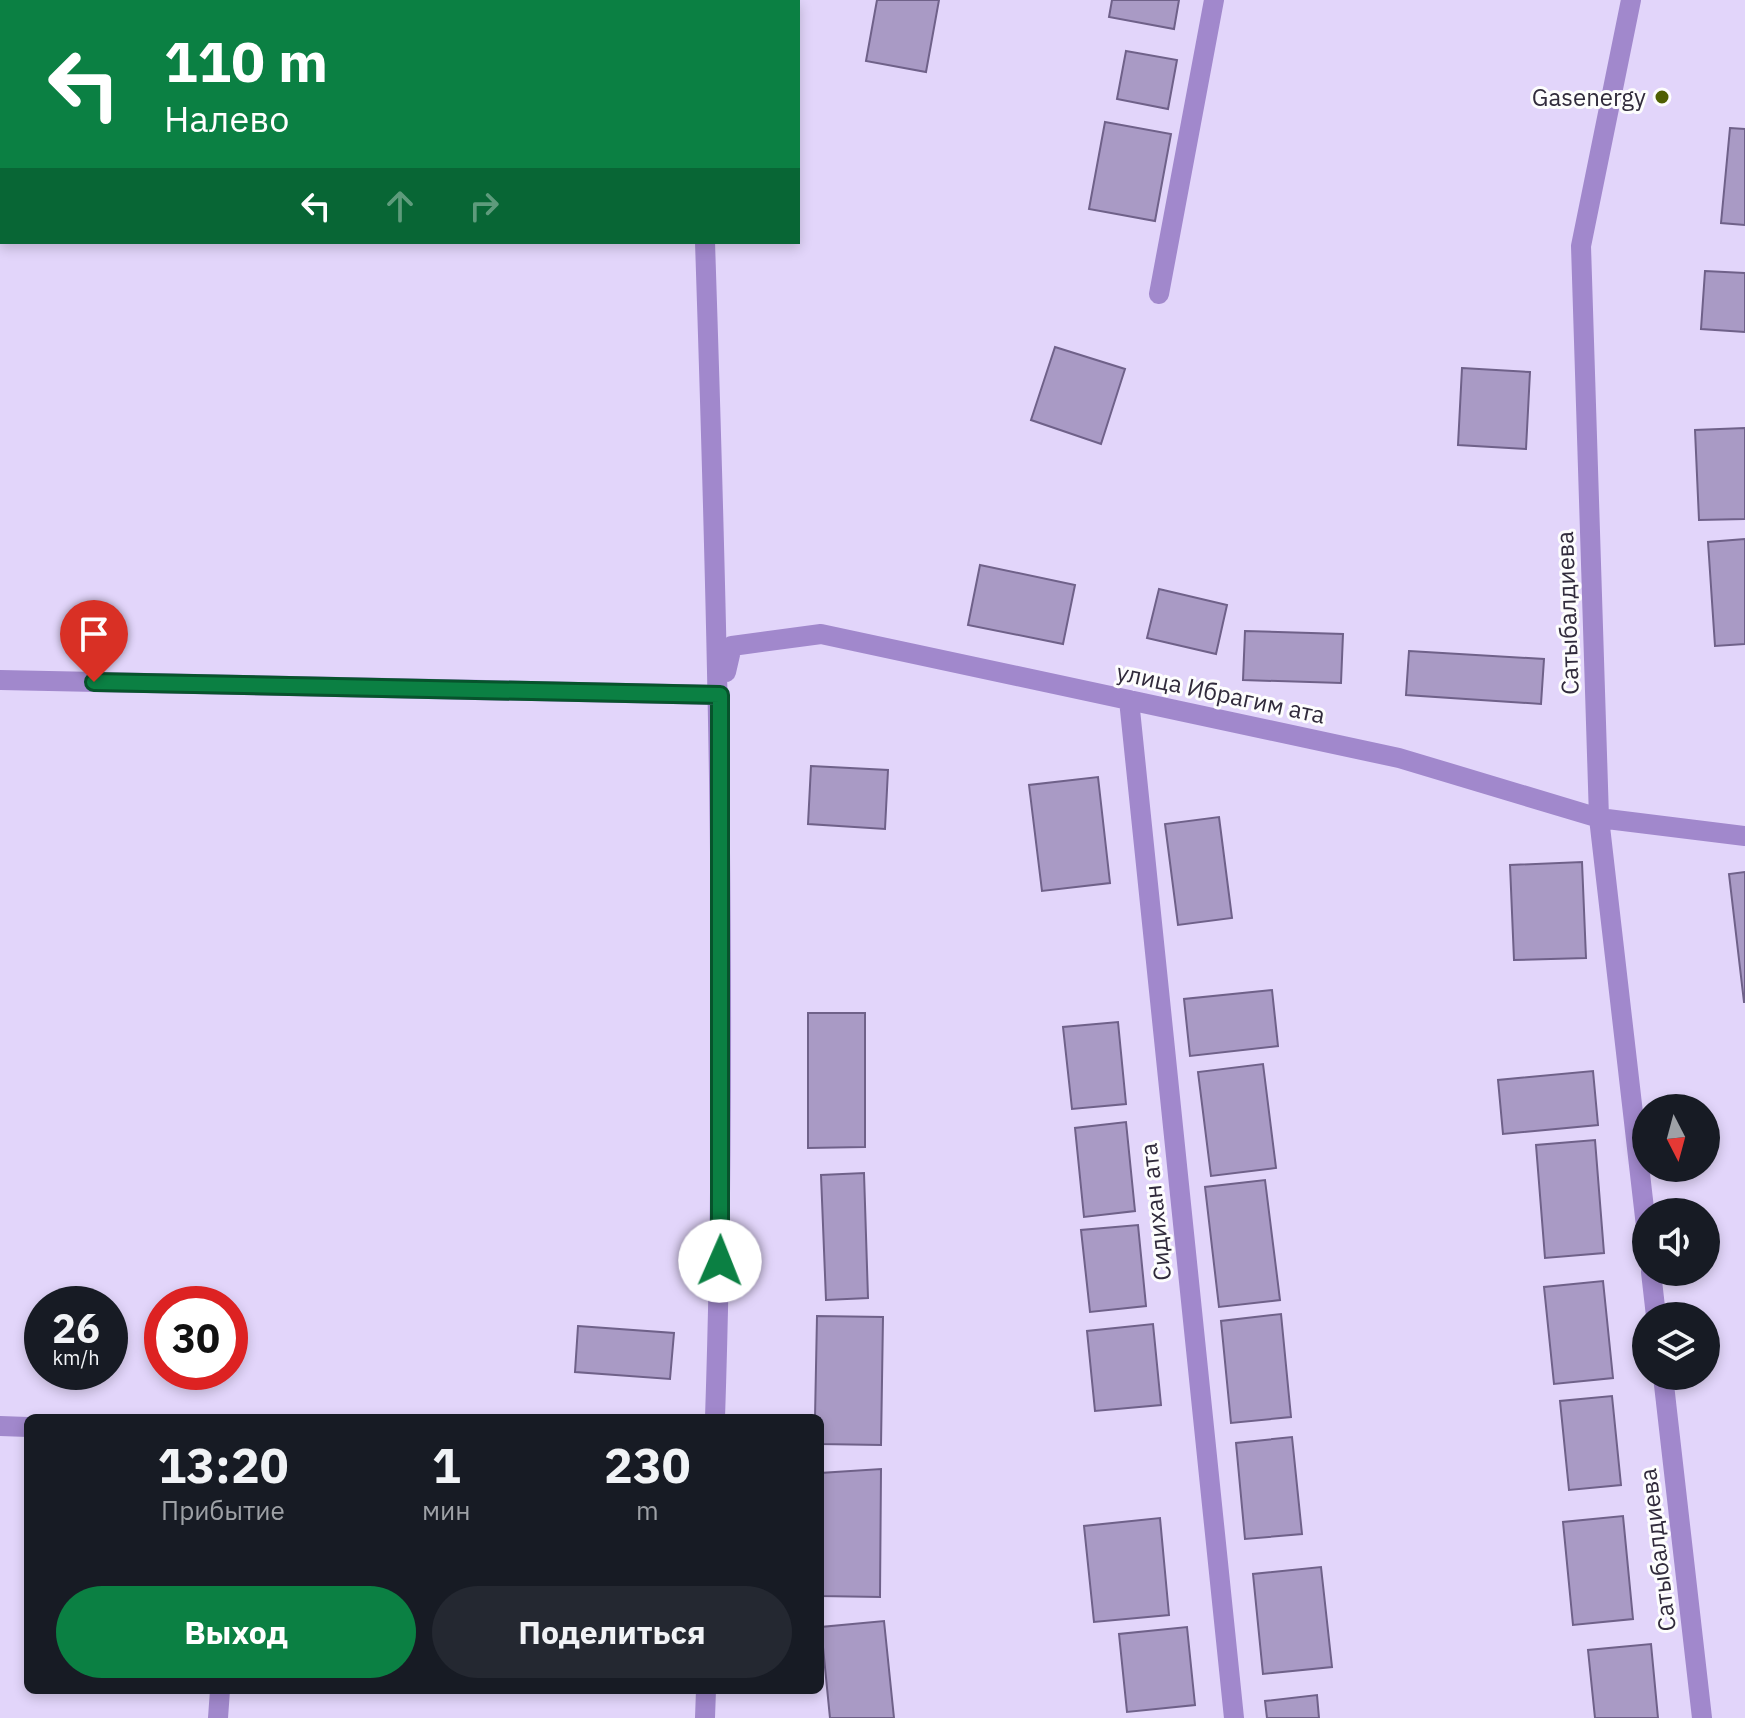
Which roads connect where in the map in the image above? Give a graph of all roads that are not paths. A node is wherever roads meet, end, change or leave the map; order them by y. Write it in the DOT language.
graph roads {
  1 [pos="1214,0"];
  2 [pos="1631,0"];
  3 [pos="705,244"];
  4 [pos="1159,294"];
  5 [pos="0,680"];
  6 [pos="720,695"];
  7 [pos="1129,700"];
  8 [pos="1599,818"];
  9 [pos="1745,836"];
  10 [pos="1643,1198"];
  11 [pos="1665,1390"];
  12 [pos="715,1414"];
  13 [pos="0,1426"];
  14 [pos="24,1427"];
  15 [pos="220,1694"];
  16 [pos="706,1694"];
  17 [pos="218,1718"];
  18 [pos="705,1718"];
  19 [pos="1234,1718"];
  20 [pos="1702,1718"];
  1 -- 4 [label="street"];
  2 -- 8 [label="street, Сатыбалдиева"];
  3 -- 6 [label="street"];
  5 -- 6 [label="street"];
  6 -- 7 [label="street, улица Ибрагим ата"];
  6 -- 12 [label="street"];
  7 -- 8 [label="street, улица Ибрагим ата"];
  7 -- 19 [label="street, Сидихан ата"];
  8 -- 9 [label="street, улица Ибрагим ата"];
  8 -- 10 [label="street, Сатыбалдиева"];
  11 -- 20 [label="street, Сатыбалдиева"];
  13 -- 14 [label="street"];
  15 -- 17 [label="street"];
  16 -- 18 [label="street"];
}
